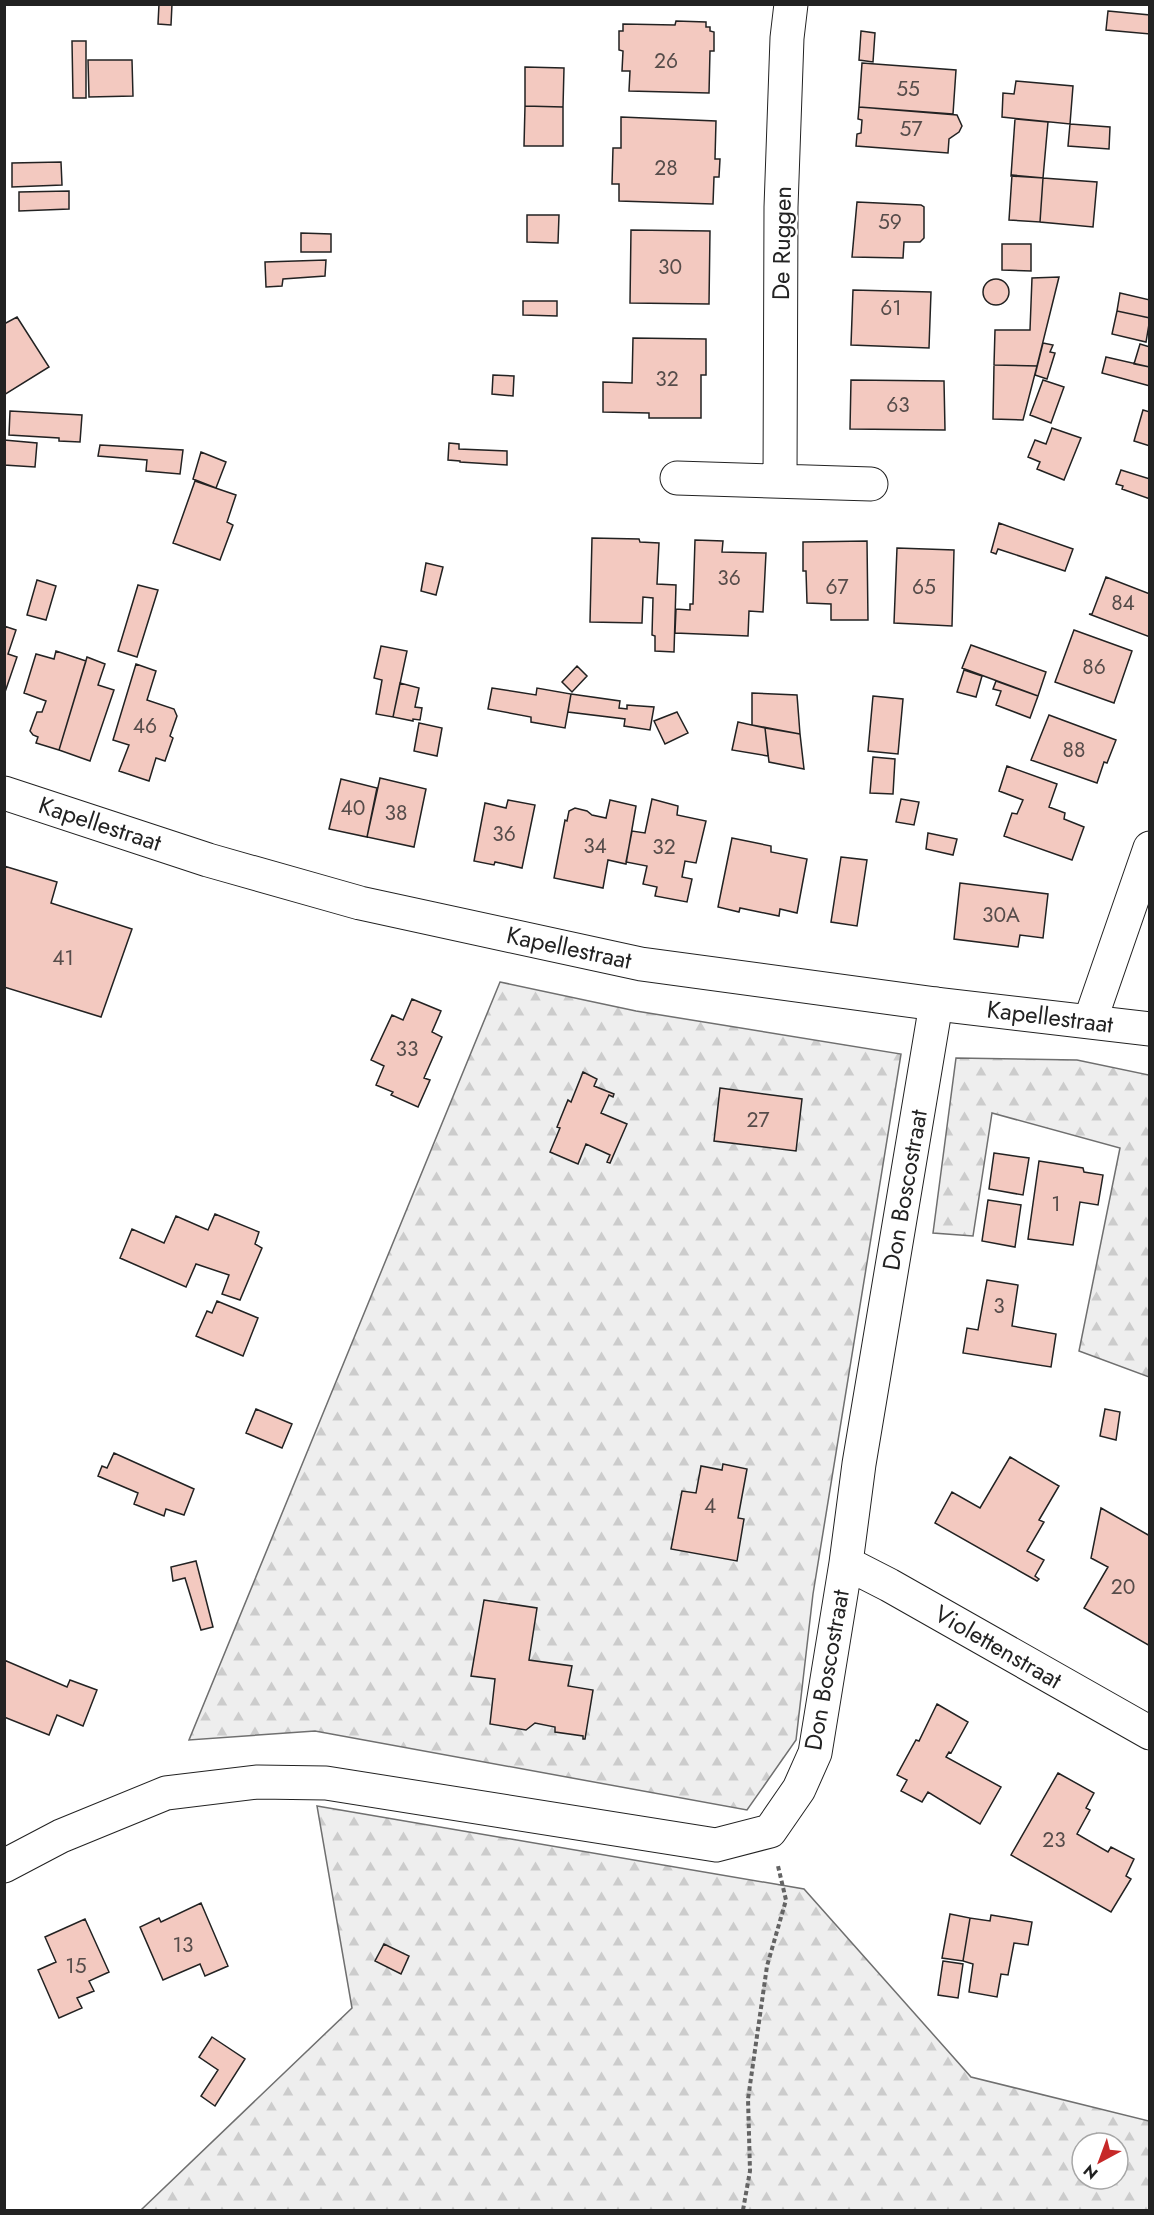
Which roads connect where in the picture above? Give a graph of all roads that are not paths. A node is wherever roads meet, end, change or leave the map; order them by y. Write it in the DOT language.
graph roads {
  1 [pos="791,4"];
  2 [pos="677,478"];
  3 [pos="780,481"];
  4 [pos="871,484"];
  5 [pos="4,794"];
  6 [pos="1149,848"];
  7 [pos="936,1004"];
  8 [pos="1090,1021"];
  9 [pos="1149,1029"];
  10 [pos="846,1563"];
  11 [pos="1149,1733"];
  12 [pos="4,1866"];
  1 -- 3 [label="street, De Ruggen"];
  2 -- 3 [label="street"];
  3 -- 4 [label="street"];
  5 -- 7 [label="street, Kapellestraat"];
  6 -- 8 [label="street"];
  7 -- 8 [label="street, Kapellestraat"];
  7 -- 10 [label="street, Don Boscostraat"];
  8 -- 9 [label="street, Kapellestraat"];
  10 -- 11 [label="street, Violettenstraat"];
  10 -- 12 [label="street, Don Boscostraat"];
}
